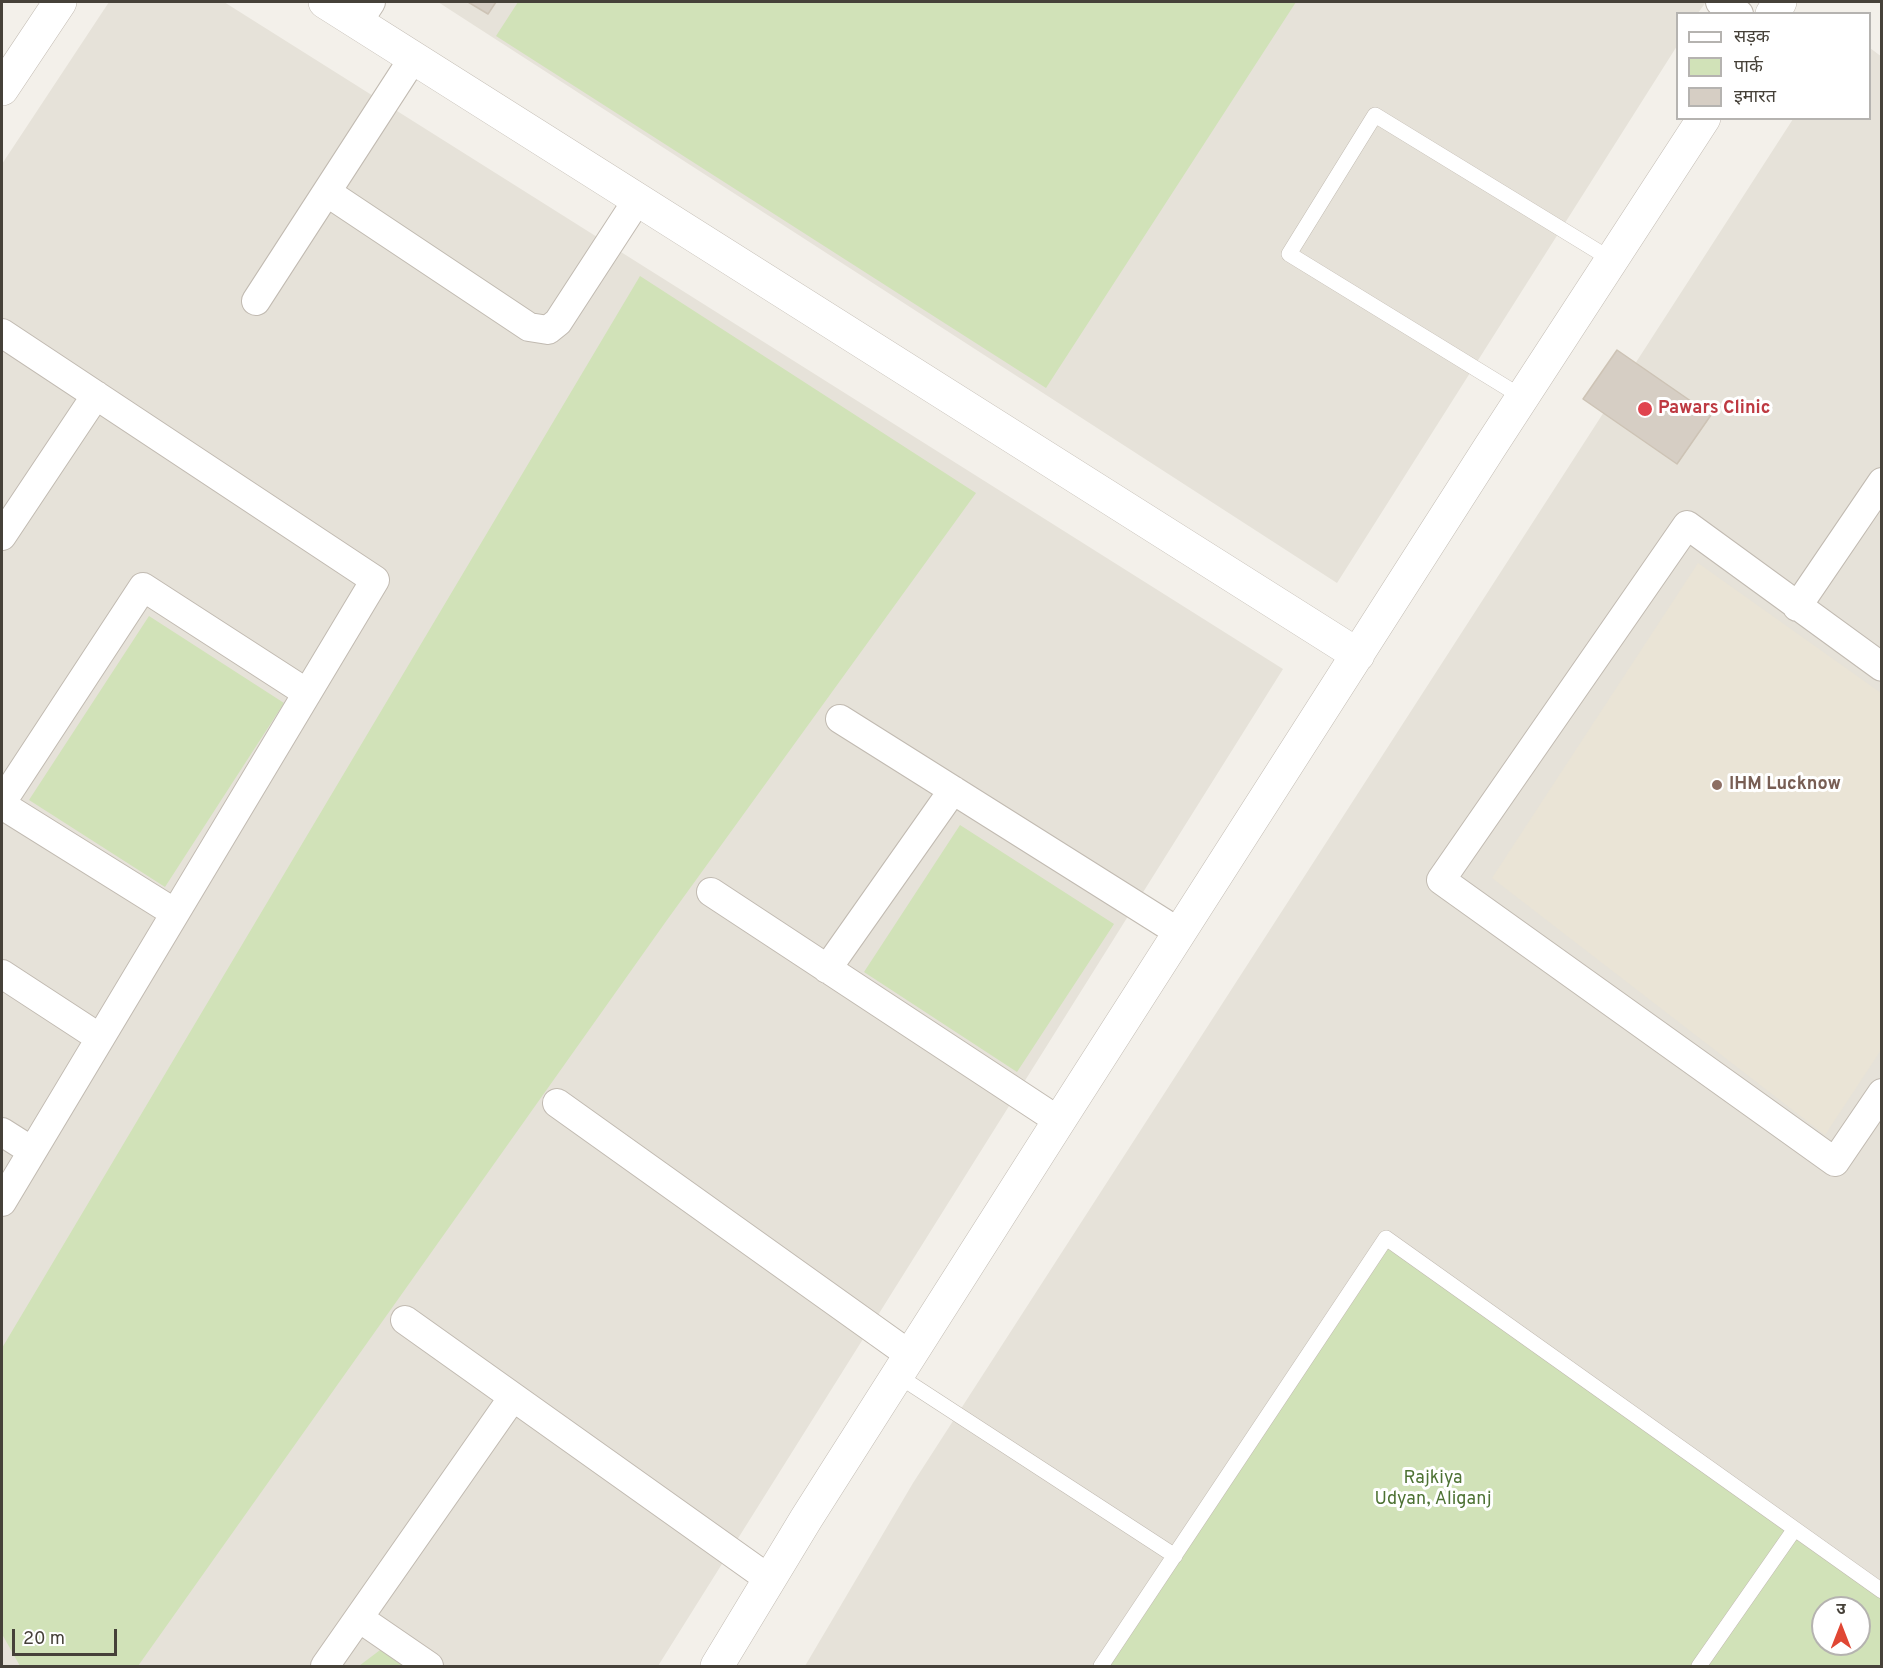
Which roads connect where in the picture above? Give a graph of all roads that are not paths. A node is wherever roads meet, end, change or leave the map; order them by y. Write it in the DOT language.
graph roads {
  1 [pos="60,2"];
  2 [pos="325,2"];
  3 [pos="1720,2"];
  4 [pos="364,12"];
  5 [pos="1736,12"];
  6 [pos="414,57"];
  7 [pos="2,88"];
  8 [pos="1703,120"];
  9 [pos="328,193"];
  10 [pos="638,200"];
  11 [pos="1612,260"];
  12 [pos="256,301"];
  13 [pos="2,333"];
  14 [pos="96,395"];
  15 [pos="1522,397"];
  16 [pos="1881,482"];
  17 [pos="2,536"];
  18 [pos="1797,607"];
  19 [pos="1358,655"];
  20 [pos="1881,668"];
  21 [pos="308,693"];
  22 [pos="840,719"];
  23 [pos="953,790"];
  24 [pos="2,804"];
  25 [pos="711,892"];
  26 [pos="175,913"];
  27 [pos="1180,933"];
  28 [pos="827,969"];
  29 [pos="2,974"];
  30 [pos="100,1038"];
  31 [pos="1881,1093"];
  32 [pos="557,1103"];
  33 [pos="1059,1121"];
  34 [pos="2,1132"];
  35 [pos="32,1151"];
  36 [pos="2,1202"];
  37 [pos="405,1320"];
  38 [pos="904,1365"];
  39 [pos="513,1397"];
  40 [pos="1794,1530"];
  41 [pos="1175,1556"];
  42 [pos="769,1579"];
  43 [pos="1881,1591"];
  44 [pos="359,1618"];
  45 [pos="325,1666"];
  46 [pos="429,1666"];
  47 [pos="717,1666"];
  48 [pos="1101,1666"];
  49 [pos="1699,1666"];
  1 -- 7 [label="street"];
  2 -- 4 [label="street"];
  3 -- 5 [label="street"];
  4 -- 6 [label="street"];
  6 -- 9 [label="street"];
  6 -- 10 [label="street"];
  8 -- 11 [label="street"];
  9 -- 10 [label="street"];
  9 -- 12 [label="street"];
  10 -- 19 [label="street"];
  11 -- 15 [label="street"];
  11 -- 15 [label="lane"];
  13 -- 14 [label="street"];
  14 -- 17 [label="street"];
  14 -- 21 [label="street"];
  15 -- 19 [label="street"];
  16 -- 18 [label="street"];
  18 -- 20 [label="street"];
  18 -- 31 [label="street"];
  19 -- 27 [label="street"];
  21 -- 24 [label="street"];
  21 -- 26 [label="street"];
  22 -- 23 [label="street"];
  23 -- 27 [label="street"];
  23 -- 28 [label="street"];
  24 -- 26 [label="street"];
  25 -- 28 [label="street"];
  26 -- 30 [label="street"];
  27 -- 33 [label="street"];
  28 -- 33 [label="street"];
  29 -- 30 [label="street"];
  30 -- 35 [label="street"];
  32 -- 38 [label="street"];
  33 -- 38 [label="street"];
  34 -- 35 [label="street"];
  35 -- 36 [label="street"];
  37 -- 39 [label="street"];
  38 -- 41 [label="lane"];
  38 -- 42 [label="street"];
  39 -- 42 [label="street"];
  39 -- 44 [label="street"];
  40 -- 41 [label="lane"];
  40 -- 43 [label="lane"];
  40 -- 49 [label="lane"];
  41 -- 48 [label="lane"];
  42 -- 47 [label="street"];
  44 -- 45 [label="street"];
  44 -- 46 [label="street"];
}
